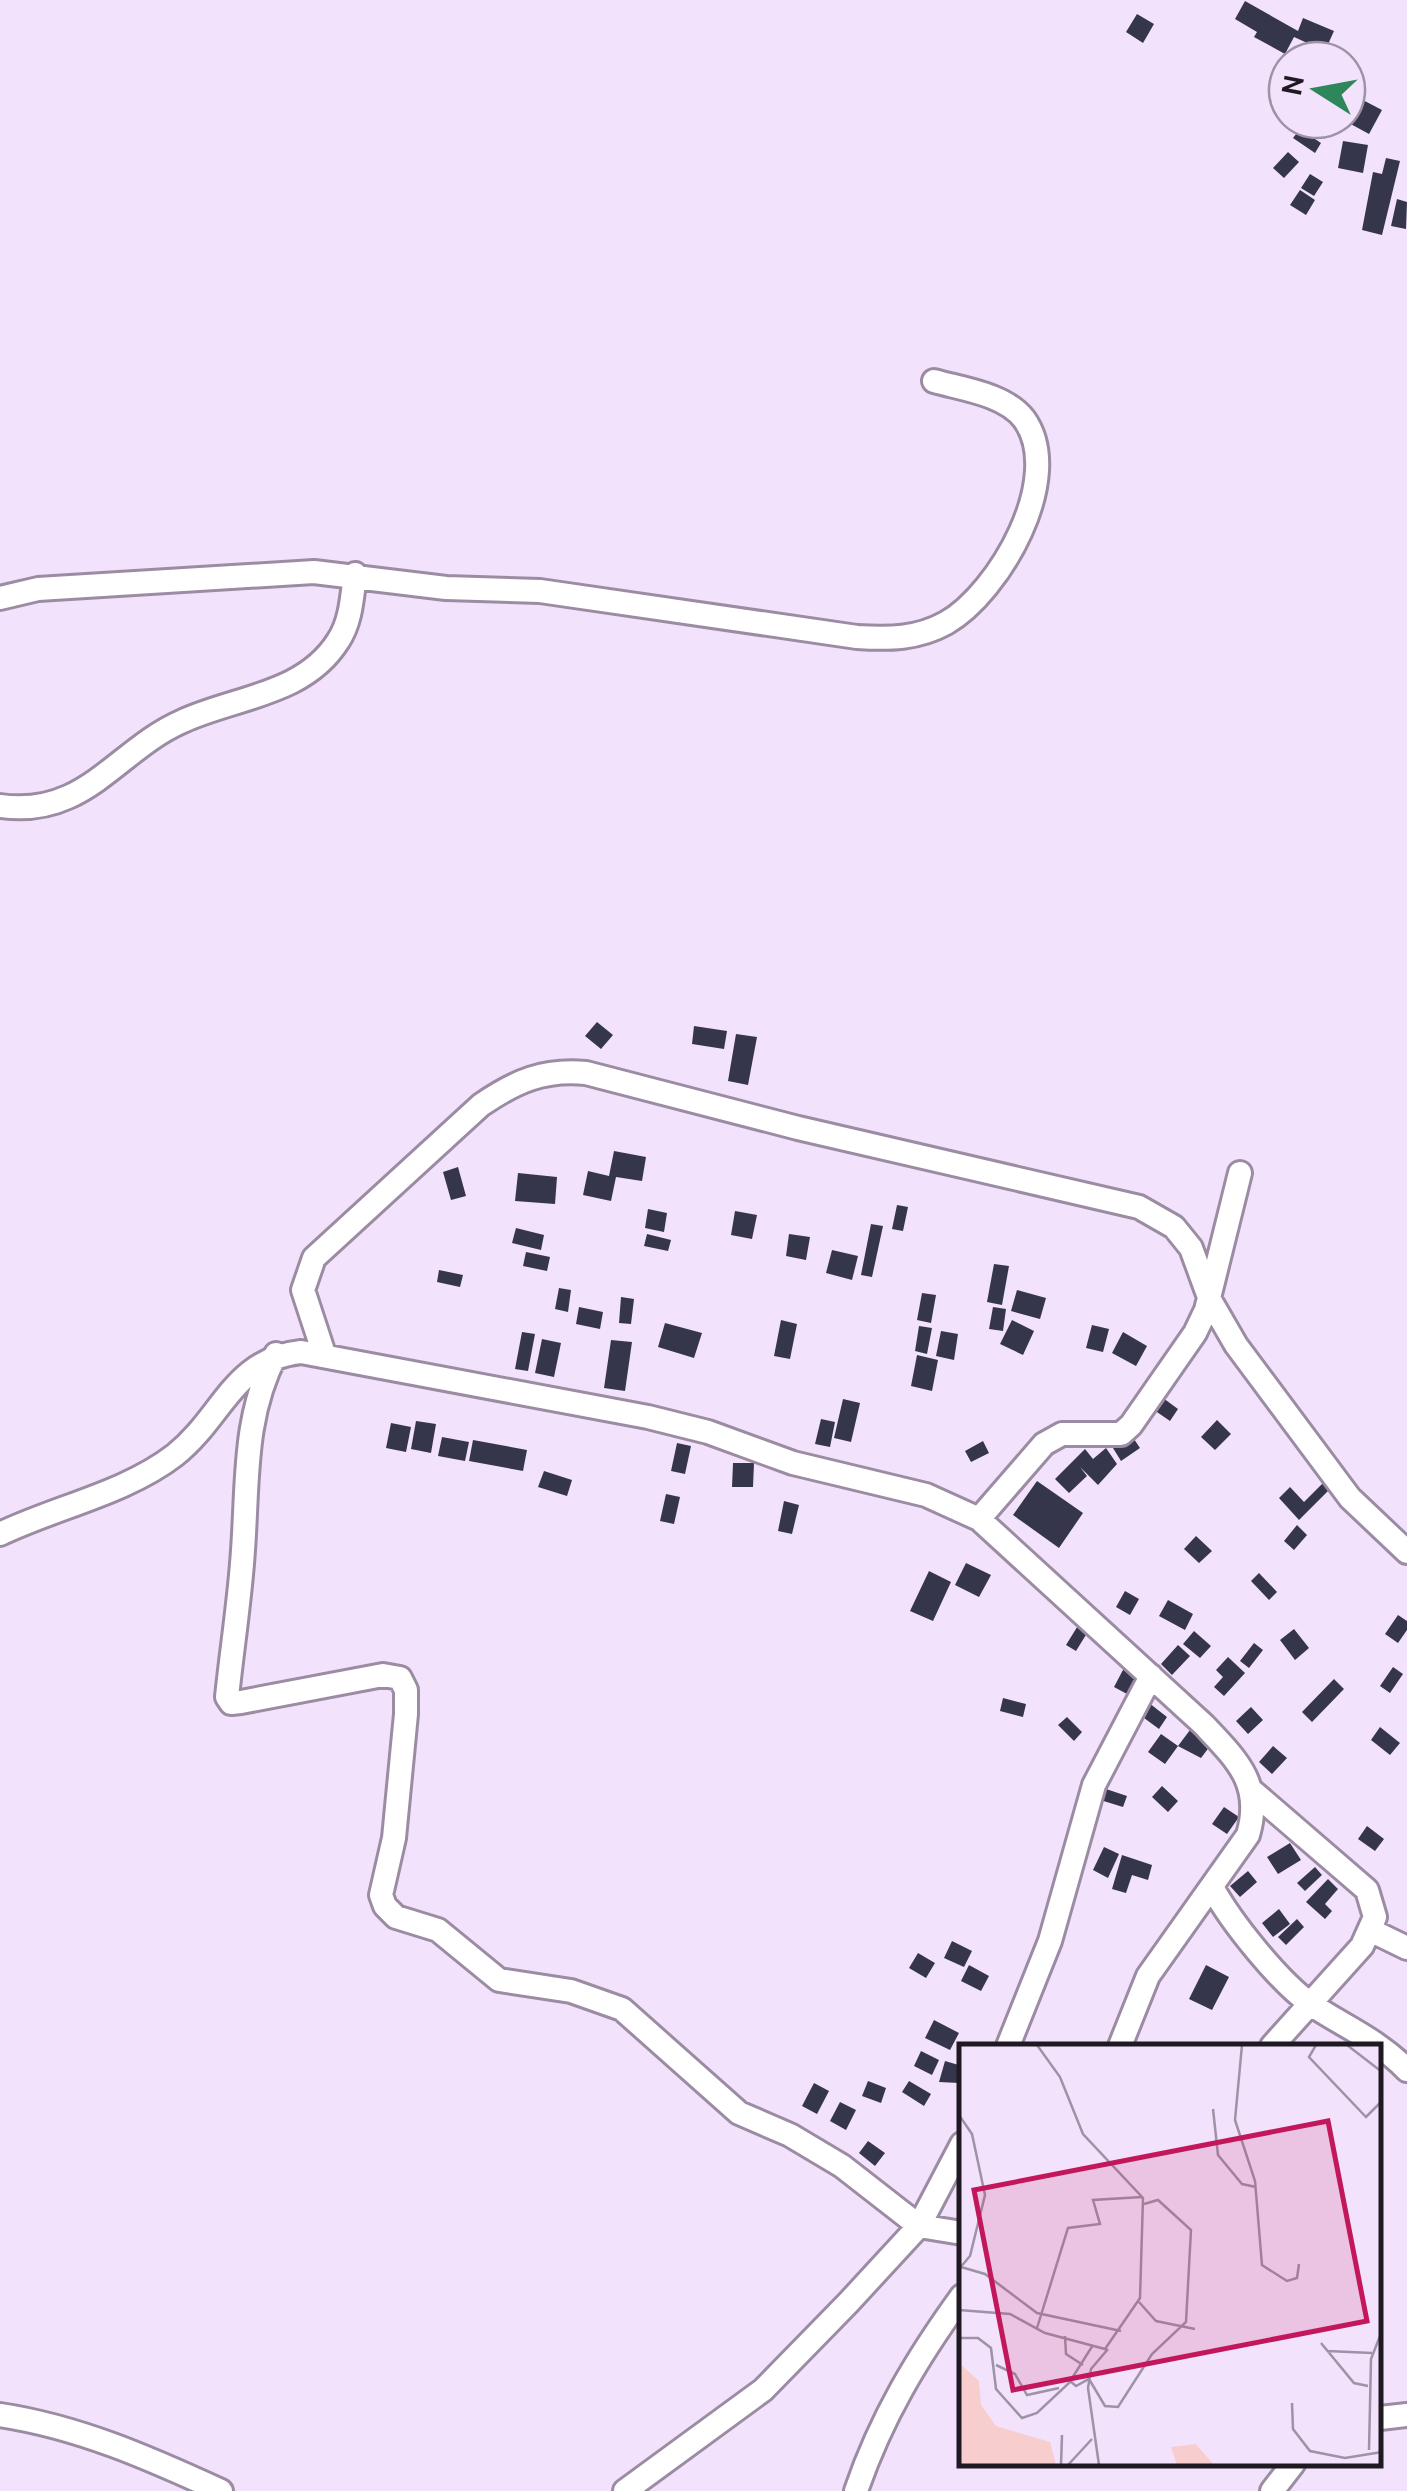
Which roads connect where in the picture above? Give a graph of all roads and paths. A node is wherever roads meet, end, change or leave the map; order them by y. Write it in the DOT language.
graph roads {
  1 [pos="934,382"];
  2 [pos="355,574"];
  3 [pos="0,598"];
  4 [pos="0,806"];
  5 [pos="1240,1173"];
  6 [pos="1210,1300"];
  7 [pos="276,1354"];
  8 [pos="324,1354"];
  9 [pos="979,1519"];
  10 [pos="0,1534"];
  11 [pos="1407,1552"];
  12 [pos="1151,1676"];
  13 [pos="1251,1790"];
  14 [pos="1212,1887"];
  15 [pos="1372,1931"];
  16 [pos="1407,1948"];
  17 [pos="1310,2004"];
  18 [pos="1009,2044"];
  19 [pos="1121,2044"];
  20 [pos="1274,2044"];
  21 [pos="1380,2044"];
  22 [pos="1382,2046"];
  23 [pos="1407,2070"];
  24 [pos="959,2150"];
  25 [pos="919,2226"];
  26 [pos="959,2233"];
  27 [pos="959,2300"];
  28 [pos="0,2415"];
  29 [pos="1407,2416"];
  30 [pos="1382,2418"];
  31 [pos="1291,2466"];
  32 [pos="221,2491"];
  33 [pos="625,2491"];
  34 [pos="856,2491"];
  35 [pos="1272,2491"];
  1 -- 2 [label="street"];
  2 -- 3 [label="street"];
  2 -- 4 [label="street"];
  5 -- 6 [label="street"];
  6 -- 8 [label="street"];
  6 -- 9 [label="street"];
  6 -- 11 [label="street"];
  7 -- 8 [label="street"];
  7 -- 10 [label="street"];
  7 -- 25 [label="street"];
  8 -- 9 [label="street"];
  9 -- 12 [label="street"];
  12 -- 13 [label="street"];
  12 -- 18 [label="street"];
  13 -- 14 [label="street"];
  13 -- 15 [label="street"];
  14 -- 17 [label="street"];
  14 -- 19 [label="street"];
  15 -- 16 [label="street"];
  15 -- 17 [label="street"];
  17 -- 20 [label="street"];
  17 -- 21 [label="street"];
  22 -- 23 [label="street"];
  24 -- 25 [label="street"];
  25 -- 26 [label="street"];
  25 -- 33 [label="street"];
  27 -- 34 [label="street"];
  28 -- 32 [label="street"];
  29 -- 30 [label="street"];
  31 -- 35 [label="street"];
}
